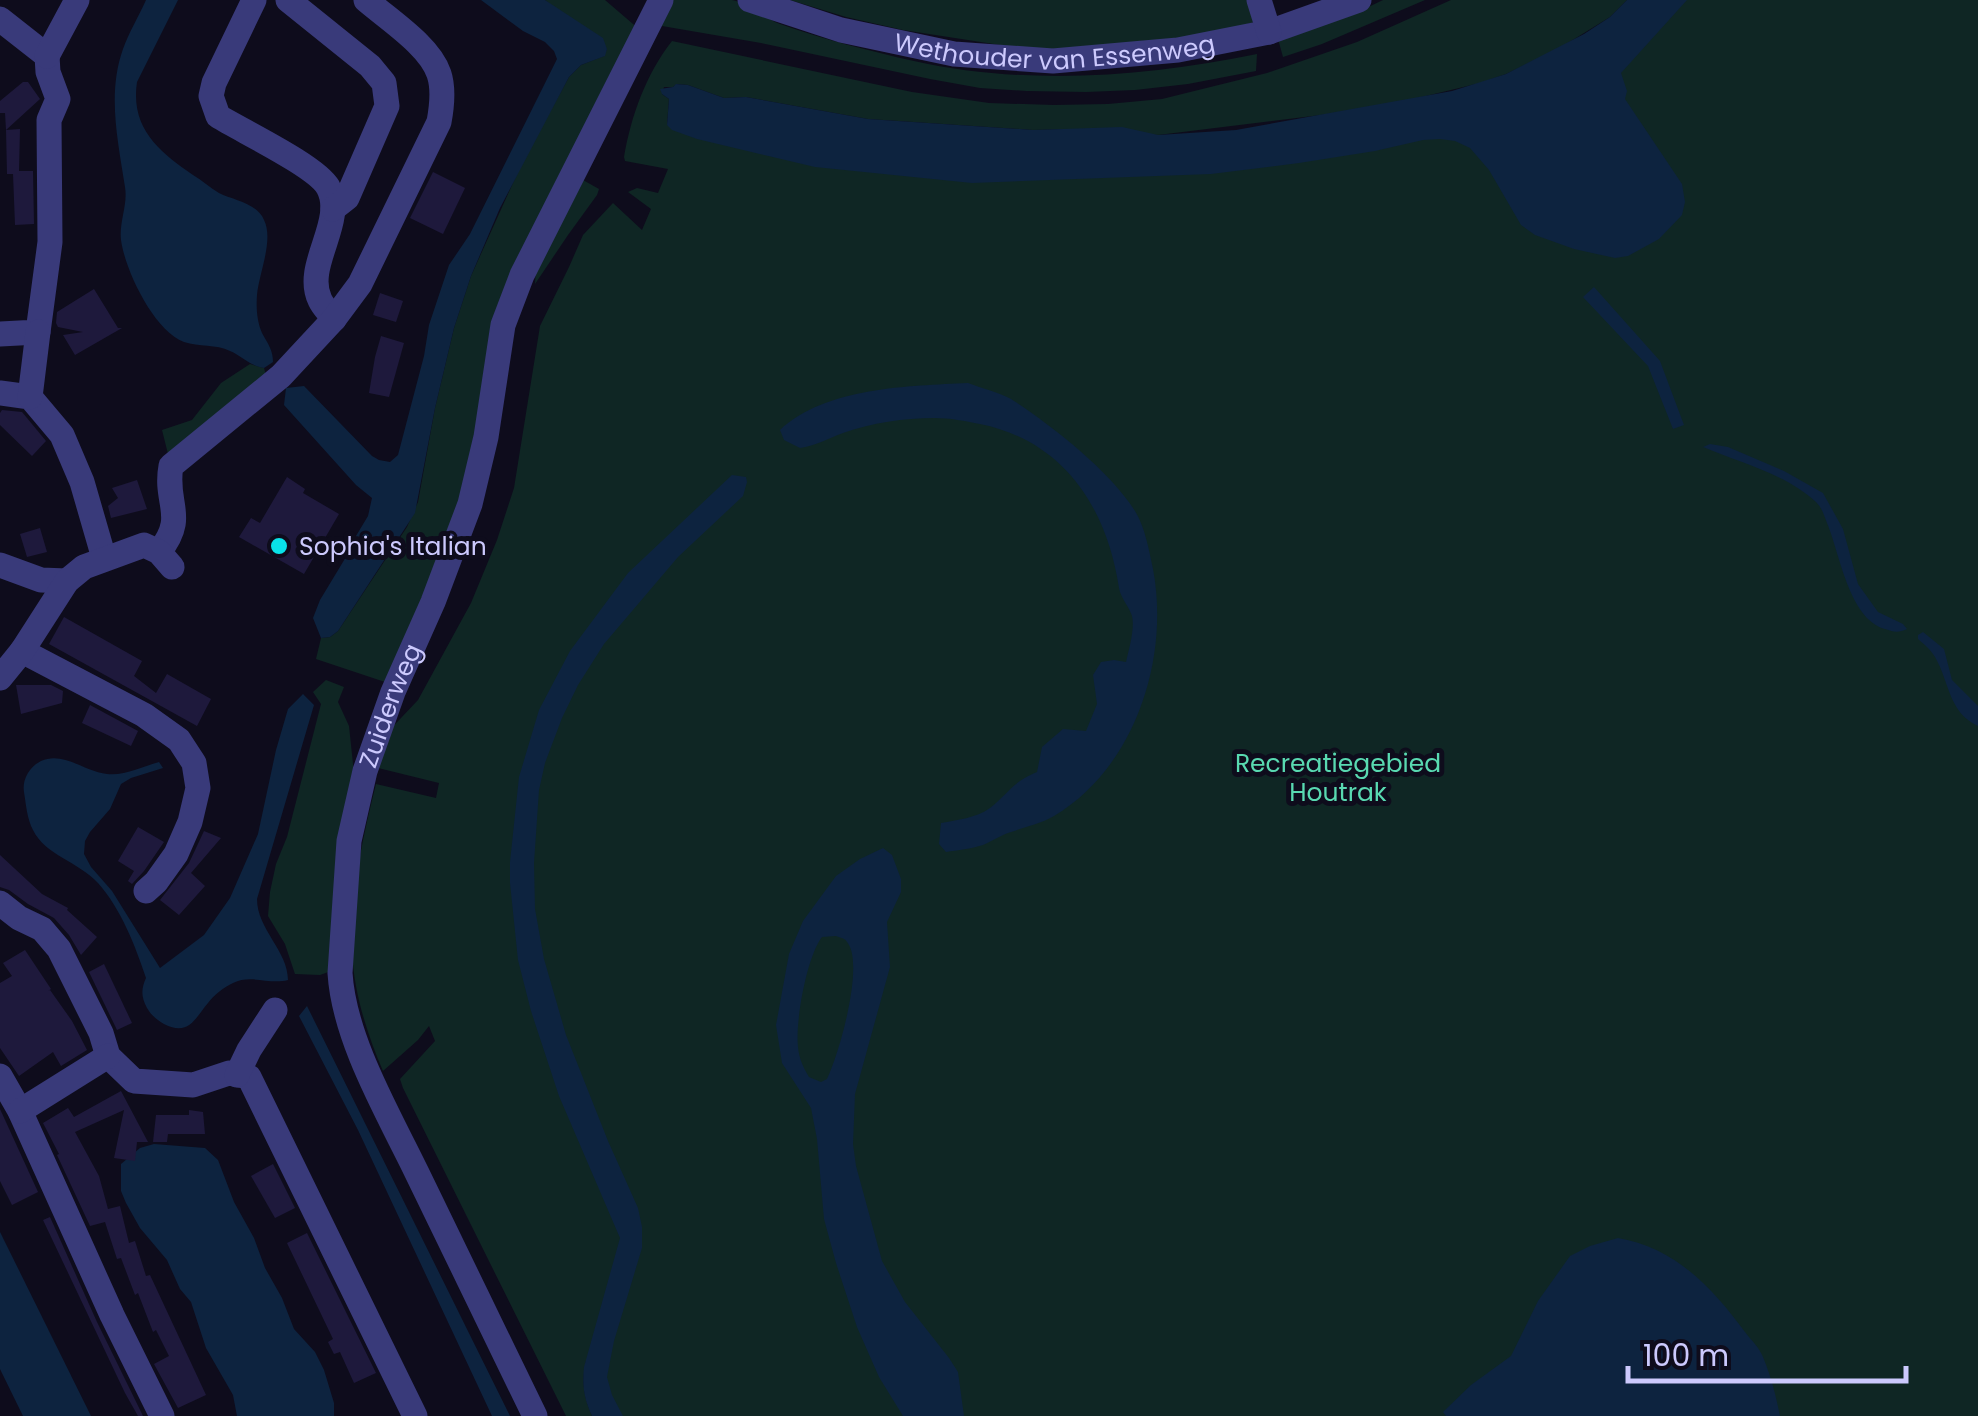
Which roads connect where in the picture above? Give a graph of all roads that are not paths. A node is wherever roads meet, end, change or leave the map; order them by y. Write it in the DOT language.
graph roads {
  1 [pos="77,0"];
  2 [pos="254,0"];
  3 [pos="288,0"];
  4 [pos="366,0"];
  5 [pos="661,0"];
  6 [pos="750,0"];
  7 [pos="1259,0"];
  8 [pos="1359,0"];
  9 [pos="0,18"];
  10 [pos="1270,32"];
  11 [pos="47,56"];
  12 [pos="333,209"];
  13 [pos="334,319"];
  14 [pos="38,332"];
  15 [pos="0,334"];
  16 [pos="0,393"];
  17 [pos="30,397"];
  18 [pos="104,558"];
  19 [pos="0,565"];
  20 [pos="67,581"];
  21 [pos="22,650"];
  22 [pos="0,678"];
  23 [pos="146,891"];
  24 [pos="0,903"];
  25 [pos="274,1010"];
  26 [pos="108,1056"];
  27 [pos="237,1075"];
  28 [pos="0,1076"];
  29 [pos="20,1111"];
  30 [pos="162,1416"];
  31 [pos="415,1416"];
  32 [pos="535,1416"];
  1 -- 11 [label="street"];
  2 -- 12 [label="street"];
  3 -- 12 [label="street"];
  4 -- 13 [label="street"];
  5 -- 32 [label="street, Zuiderweg"];
  6 -- 10 [label="street, Wethouder van Essenweg"];
  7 -- 10 [label="street"];
  8 -- 10 [label="street, Wethouder van Essenweg"];
  9 -- 11 [label="street"];
  11 -- 14 [label="street"];
  12 -- 13 [label="street"];
  13 -- 18 [label="street"];
  14 -- 15 [label="street"];
  14 -- 17 [label="street"];
  16 -- 17 [label="street"];
  17 -- 18 [label="street"];
  18 -- 20 [label="street"];
  19 -- 20 [label="street"];
  20 -- 21 [label="street"];
  21 -- 22 [label="street"];
  21 -- 23 [label="street"];
  24 -- 26 [label="street"];
  25 -- 27 [label="street"];
  26 -- 27 [label="street"];
  26 -- 29 [label="street"];
  27 -- 31 [label="street"];
  28 -- 29 [label="street"];
  29 -- 30 [label="street"];
}
